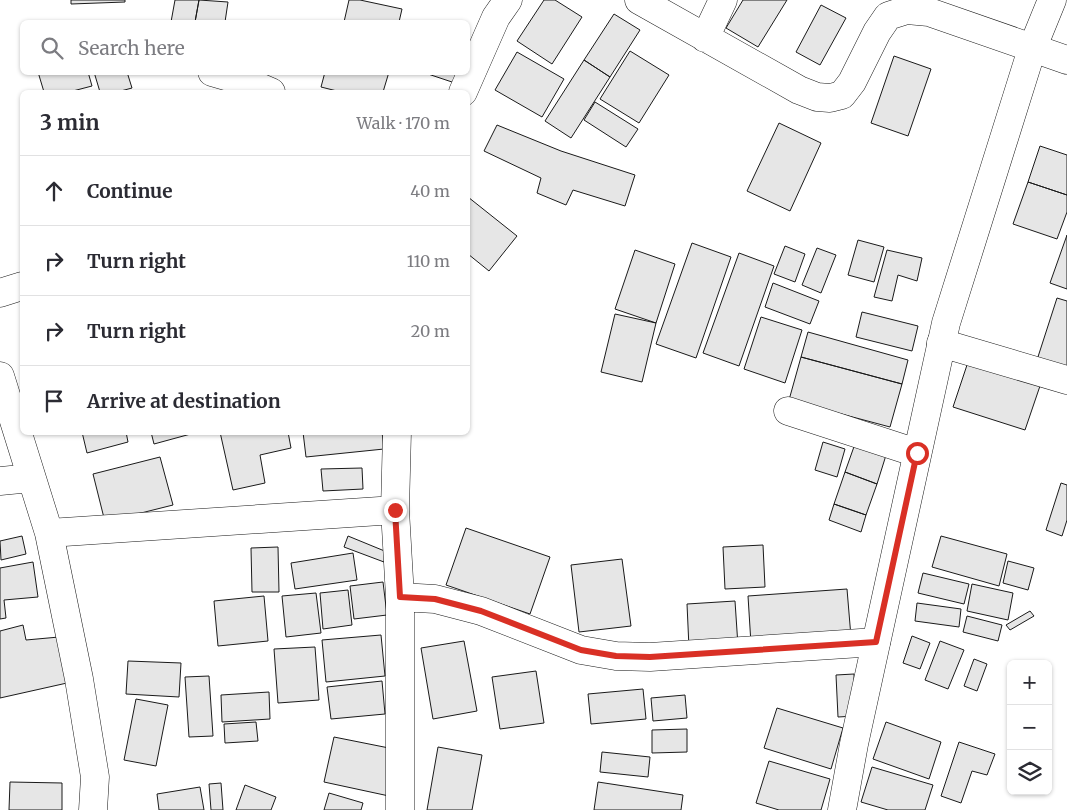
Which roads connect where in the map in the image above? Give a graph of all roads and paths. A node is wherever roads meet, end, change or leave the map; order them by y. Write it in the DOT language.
graph roads {
  1 [pos="508,0"];
  2 [pos="639,0"];
  3 [pos="723,0"];
  4 [pos="1052,0"];
  5 [pos="704,38"];
  6 [pos="1032,49"];
  7 [pos="1067,60"];
  8 [pos="222,75"];
  9 [pos="266,90"];
  10 [pos="464,90"];
  11 [pos="20,287"];
  12 [pos="0,293"];
  13 [pos="942,344"];
  14 [pos="0,376"];
  15 [pos="1067,380"];
  16 [pos="788,411"];
  17 [pos="397,435"];
  18 [pos="917,453"];
  19 [pos="32,478"];
  20 [pos="0,481"];
  21 [pos="395,510"];
  22 [pos="48,533"];
  23 [pos="400,597"];
  24 [pos="876,642"];
  25 [pos="93,810"];
  26 [pos="400,810"];
  27 [pos="842,810"];
  1 -- 10 [label="street"];
  2 -- 5 [label="street"];
  3 -- 5 [label="street"];
  4 -- 6 [label="street"];
  5 -- 6 [label="street"];
  6 -- 7 [label="street"];
  6 -- 13 [label="street"];
  8 -- 9 [label="street"];
  11 -- 12 [label="street"];
  13 -- 15 [label="street"];
  13 -- 18 [label="street"];
  14 -- 19 [label="street"];
  16 -- 18 [label="street"];
  17 -- 21 [label="street"];
  18 -- 24 [label="street"];
  19 -- 20 [label="street"];
  19 -- 22 [label="street"];
  21 -- 22 [label="street"];
  21 -- 23 [label="street"];
  22 -- 25 [label="street"];
  23 -- 24 [label="street"];
  23 -- 26 [label="street"];
  24 -- 27 [label="street"];
}
